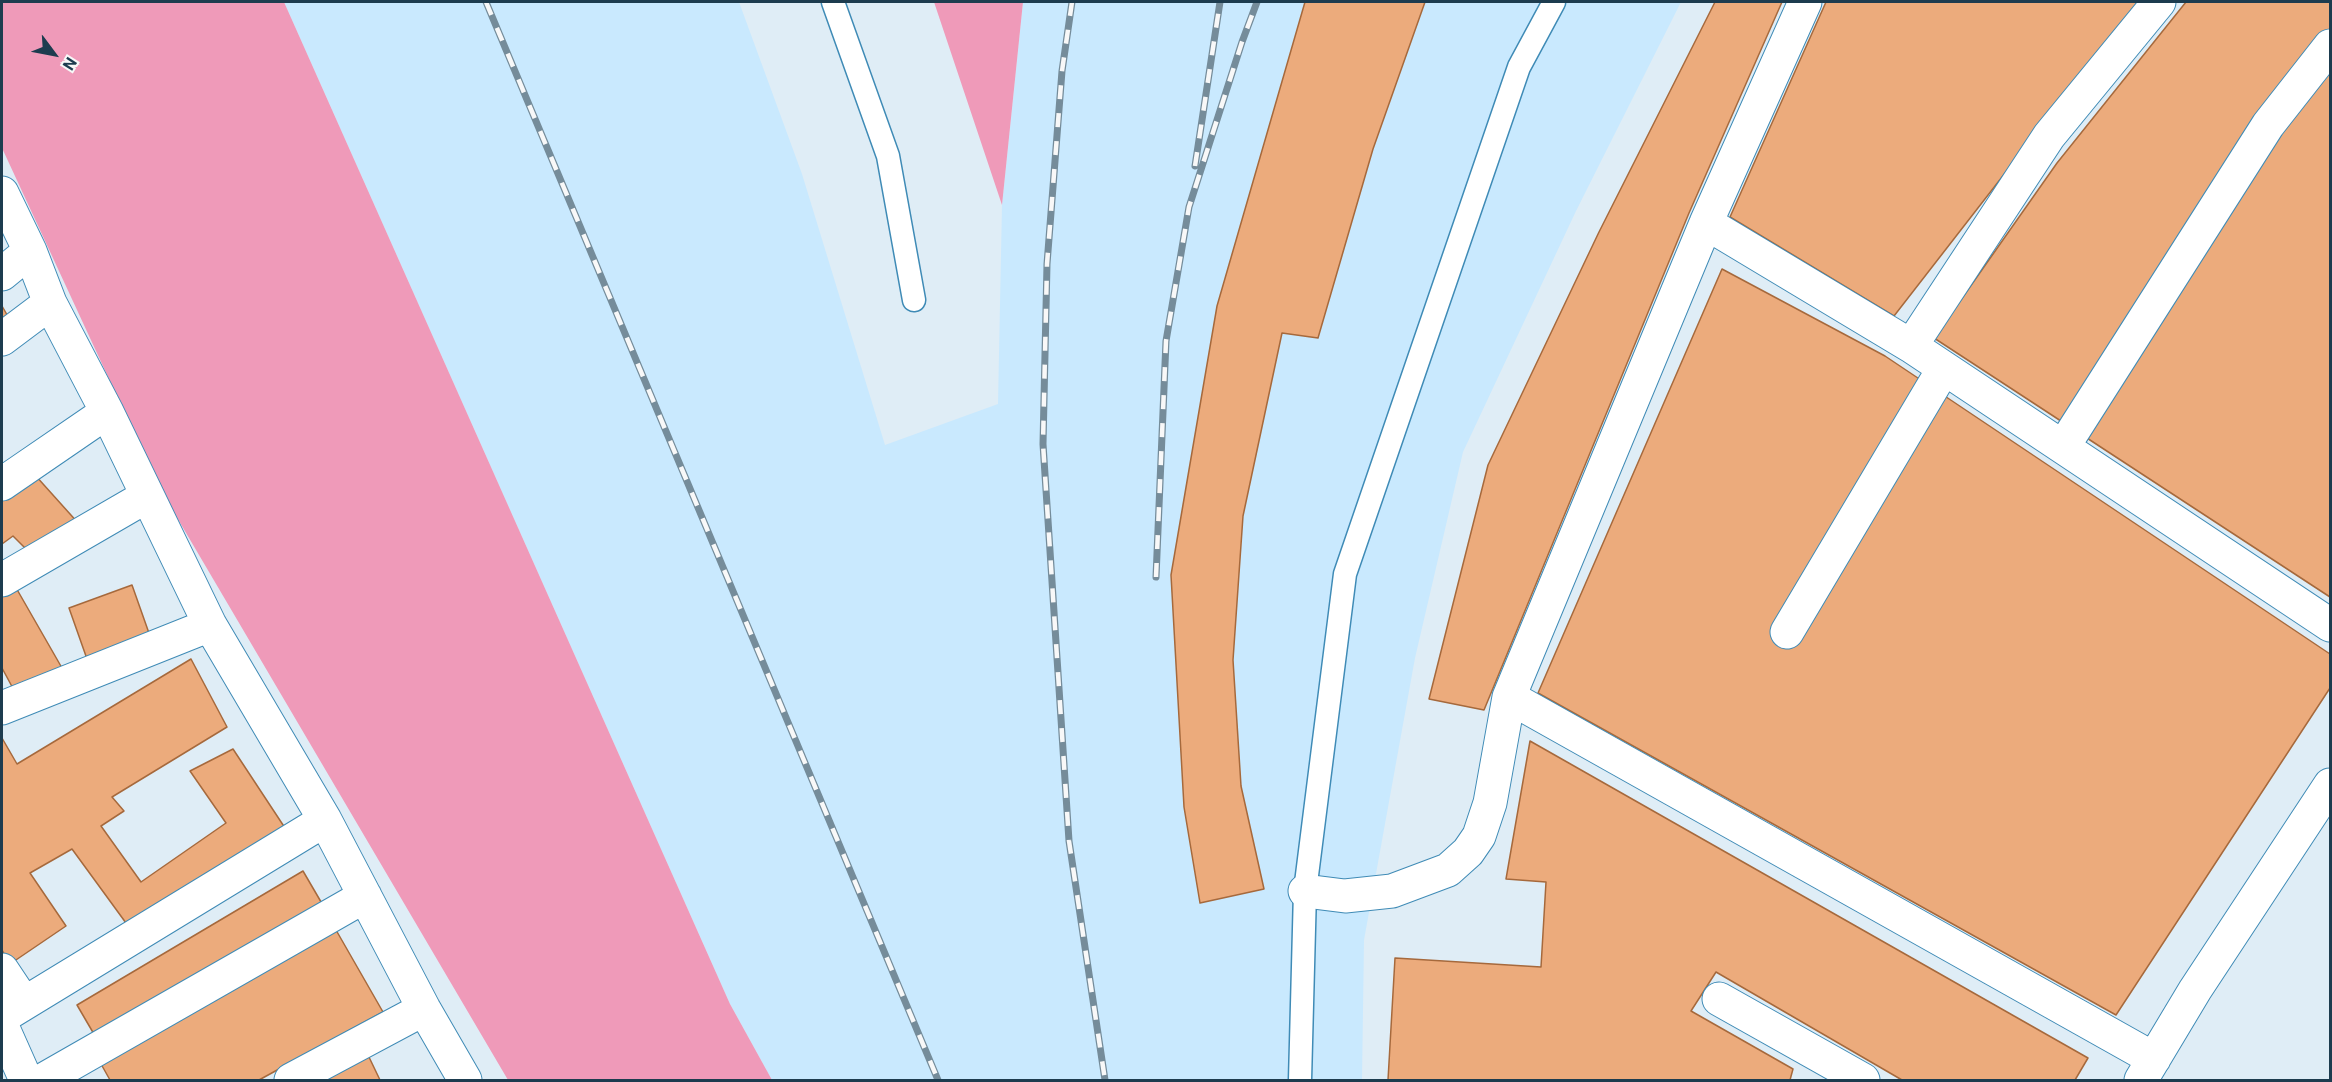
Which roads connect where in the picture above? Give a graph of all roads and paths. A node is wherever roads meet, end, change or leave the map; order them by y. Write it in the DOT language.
graph roads {
  1 [pos="833,2"];
  2 [pos="1554,2"];
  3 [pos="1805,2"];
  4 [pos="2159,2"];
  5 [pos="2331,46"];
  6 [pos="2,193"];
  7 [pos="1706,223"];
  8 [pos="30,251"];
  9 [pos="2,274"];
  10 [pos="914,300"];
  11 [pos="50,303"];
  12 [pos="2,339"];
  13 [pos="1911,346"];
  14 [pos="1944,368"];
  15 [pos="107,411"];
  16 [pos="2063,447"];
  17 [pos="2,483"];
  18 [pos="147,496"];
  19 [pos="2,580"];
  20 [pos="210,625"];
  21 [pos="2331,625"];
  22 [pos="1787,632"];
  23 [pos="1509,697"];
  24 [pos="2,708"];
  25 [pos="2331,785"];
  26 [pos="325,820"];
  27 [pos="1305,891"];
  28 [pos="365,896"];
  29 [pos="2,969"];
  30 [pos="1719,999"];
  31 [pos="424,1009"];
  32 [pos="9,1015"];
  33 [pos="2147,1070"];
  34 [pos="26,1080"];
  35 [pos="43,1080"];
  36 [pos="291,1080"];
  37 [pos="465,1080"];
  38 [pos="1300,1080"];
  39 [pos="1863,1080"];
  1 -- 10 [label="lane"];
  2 -- 27 [label="lane"];
  3 -- 7 [label="street"];
  4 -- 13 [label="street"];
  5 -- 16 [label="street"];
  6 -- 8 [label="street"];
  7 -- 13 [label="street"];
  7 -- 23 [label="street"];
  8 -- 9 [label="street"];
  8 -- 11 [label="street"];
  11 -- 12 [label="street"];
  11 -- 15 [label="street"];
  13 -- 14 [label="street"];
  14 -- 16 [label="street"];
  14 -- 22 [label="street"];
  15 -- 17 [label="street"];
  15 -- 18 [label="street"];
  16 -- 21 [label="street"];
  18 -- 19 [label="street"];
  18 -- 20 [label="street"];
  20 -- 24 [label="street"];
  20 -- 26 [label="street"];
  23 -- 27 [label="street"];
  23 -- 33 [label="street"];
  25 -- 33 [label="street"];
  26 -- 28 [label="street"];
  26 -- 32 [label="street"];
  27 -- 38 [label="lane"];
  28 -- 31 [label="street"];
  28 -- 35 [label="street"];
  29 -- 32 [label="street"];
  30 -- 39 [label="street"];
  31 -- 36 [label="street"];
  31 -- 37 [label="street"];
  32 -- 34 [label="street"];
}
